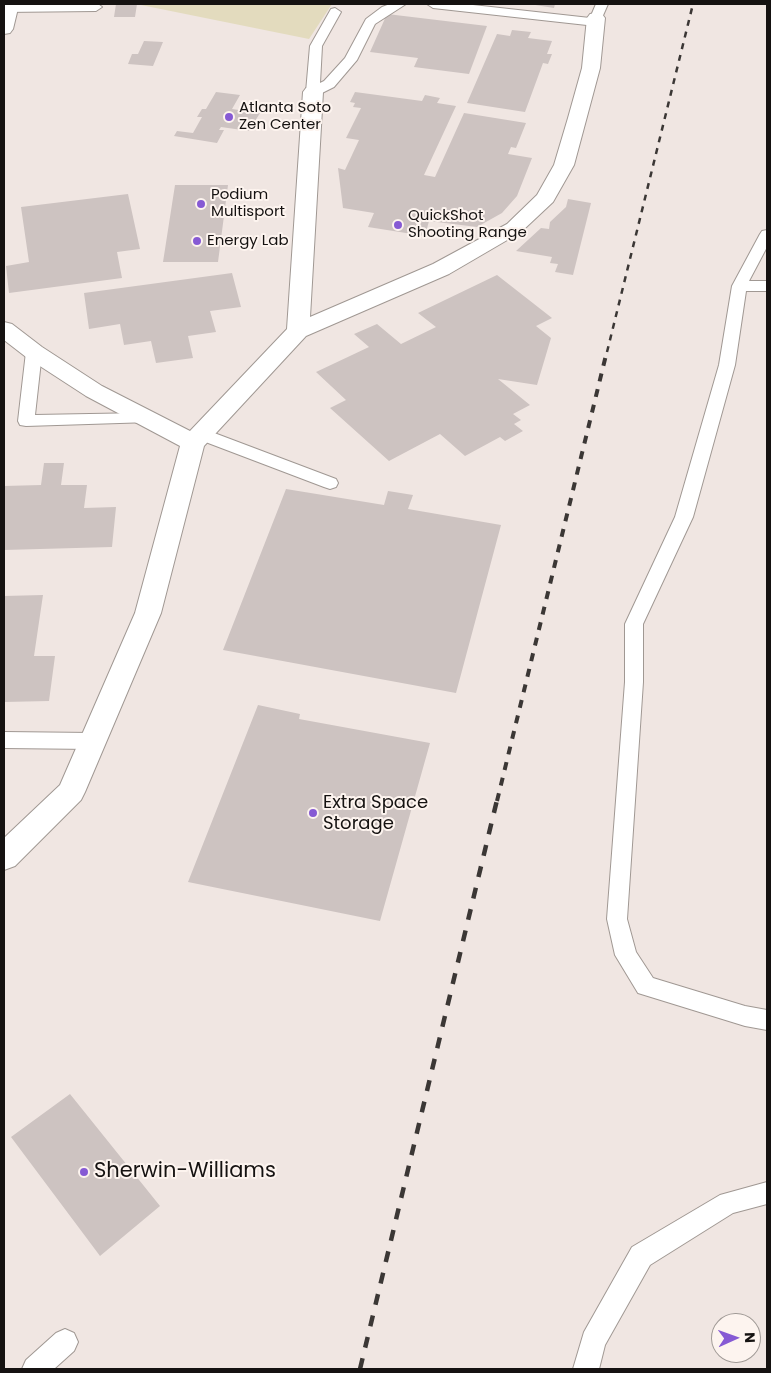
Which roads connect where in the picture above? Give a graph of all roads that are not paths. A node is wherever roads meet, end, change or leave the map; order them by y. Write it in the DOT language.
graph roads {
  1 [pos="400,4"];
  2 [pos="433,4"];
  3 [pos="8,7"];
  4 [pos="96,7"];
  5 [pos="335,12"];
  6 [pos="598,15"];
  7 [pos="4,29"];
  8 [pos="314,92"];
  9 [pos="767,234"];
  10 [pos="739,286"];
  11 [pos="767,286"];
  12 [pos="4,329"];
  13 [pos="298,331"];
  14 [pos="34,352"];
  15 [pos="145,418"];
  16 [pos="197,439"];
  17 [pos="330,483"];
  18 [pos="4,740"];
  19 [pos="92,741"];
  20 [pos="4,858"];
  21 [pos="767,1020"];
  22 [pos="767,1192"];
  23 [pos="65,1342"];
  24 [pos="35,1369"];
  25 [pos="586,1369"];
  1 -- 8 [label="lane"];
  2 -- 6 [label="lane"];
  3 -- 4 [label="lane"];
  3 -- 7 [label="street"];
  5 -- 8 [label="lane"];
  6 -- 13 [label="street"];
  8 -- 13 [label="street"];
  9 -- 10 [label="lane"];
  10 -- 11 [label="lane"];
  10 -- 21 [label="lane"];
  12 -- 14 [label="street"];
  13 -- 16 [label="street"];
  14 -- 15 [label="street"];
  14 -- 15 [label="lane"];
  15 -- 16 [label="street"];
  16 -- 17 [label="lane"];
  16 -- 19 [label="street"];
  18 -- 19 [label="lane"];
  19 -- 20 [label="street"];
  22 -- 25 [label="lane"];
  23 -- 24 [label="lane"];
}
